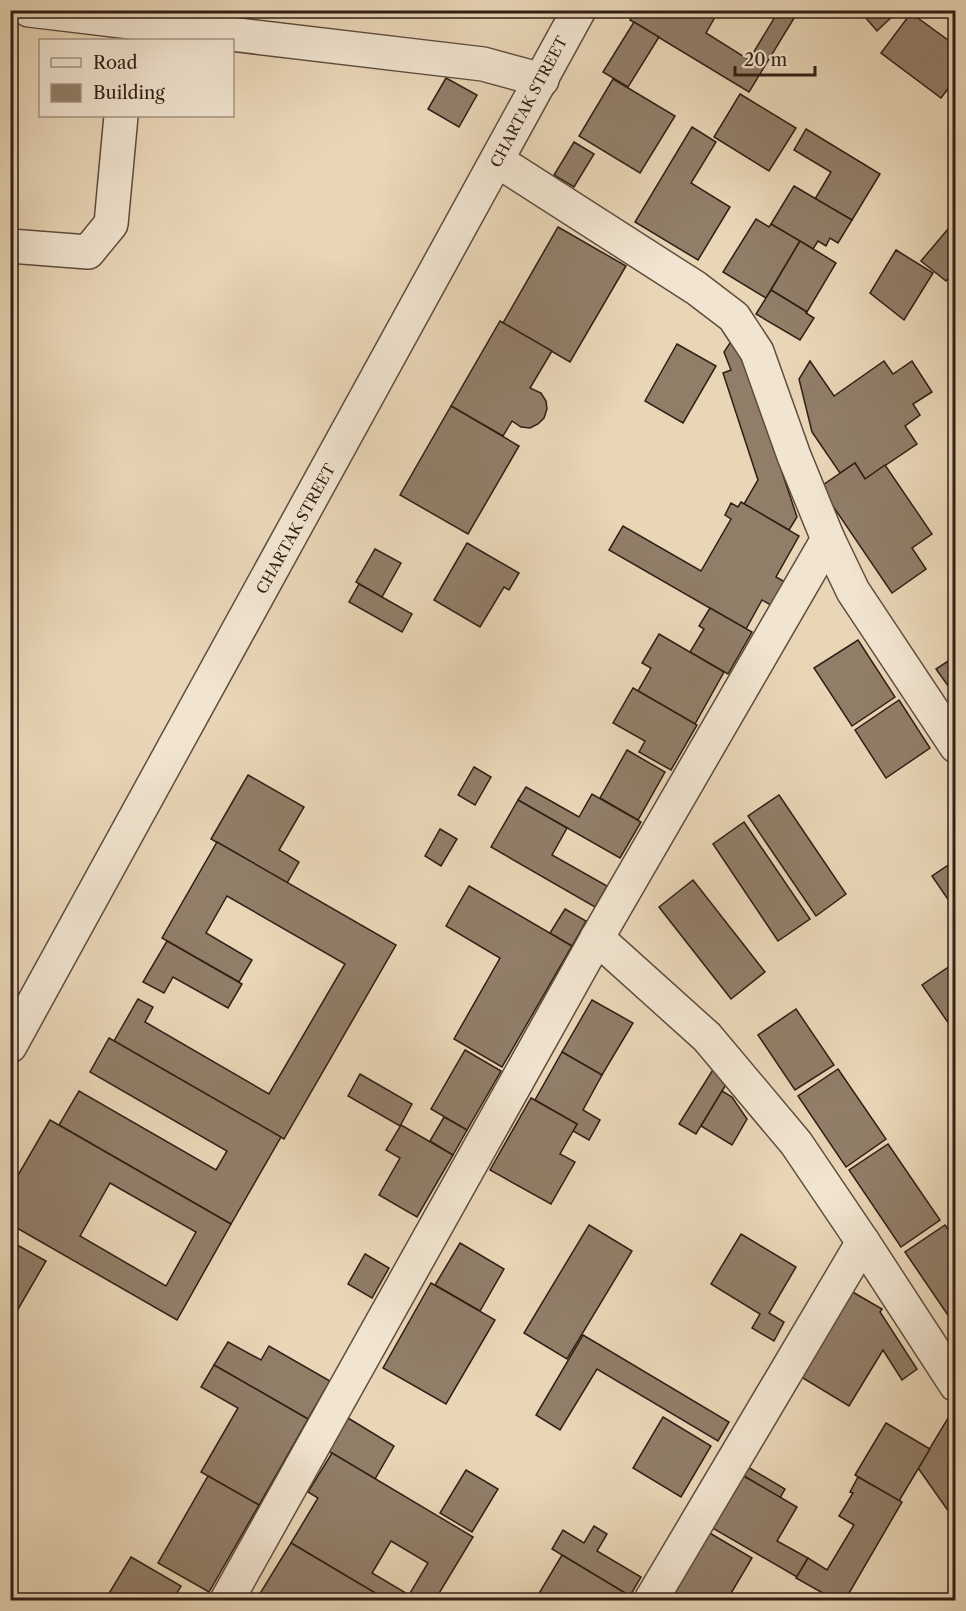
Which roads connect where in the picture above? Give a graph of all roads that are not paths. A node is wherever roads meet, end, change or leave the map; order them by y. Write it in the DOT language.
graph roads {
  1 [pos="29,10"];
  2 [pos="579,10"];
  3 [pos="127,31"];
  4 [pos="213,39"];
  5 [pos="234,41"];
  6 [pos="542,80"];
  7 [pos="121,117"];
  8 [pos="498,161"];
  9 [pos="10,246"];
  10 [pos="828,538"];
  11 [pos="956,746"];
  12 [pos="597,938"];
  13 [pos="10,1046"];
  14 [pos="863,1242"];
  15 [pos="956,1385"];
  16 [pos="226,1600"];
  17 [pos="651,1600"];
  1 -- 3 [label="street"];
  2 -- 6 [label="street, CHARTAK STREET"];
  3 -- 4 [label="street"];
  5 -- 6 [label="street"];
  6 -- 8 [label="street, CHARTAK STREET"];
  7 -- 9 [label="street"];
  8 -- 10 [label="street"];
  8 -- 13 [label="street, CHARTAK STREET"];
  10 -- 11 [label="street"];
  10 -- 12 [label="street"];
  12 -- 14 [label="street"];
  12 -- 16 [label="street"];
  14 -- 15 [label="street"];
  14 -- 17 [label="street"];
}
